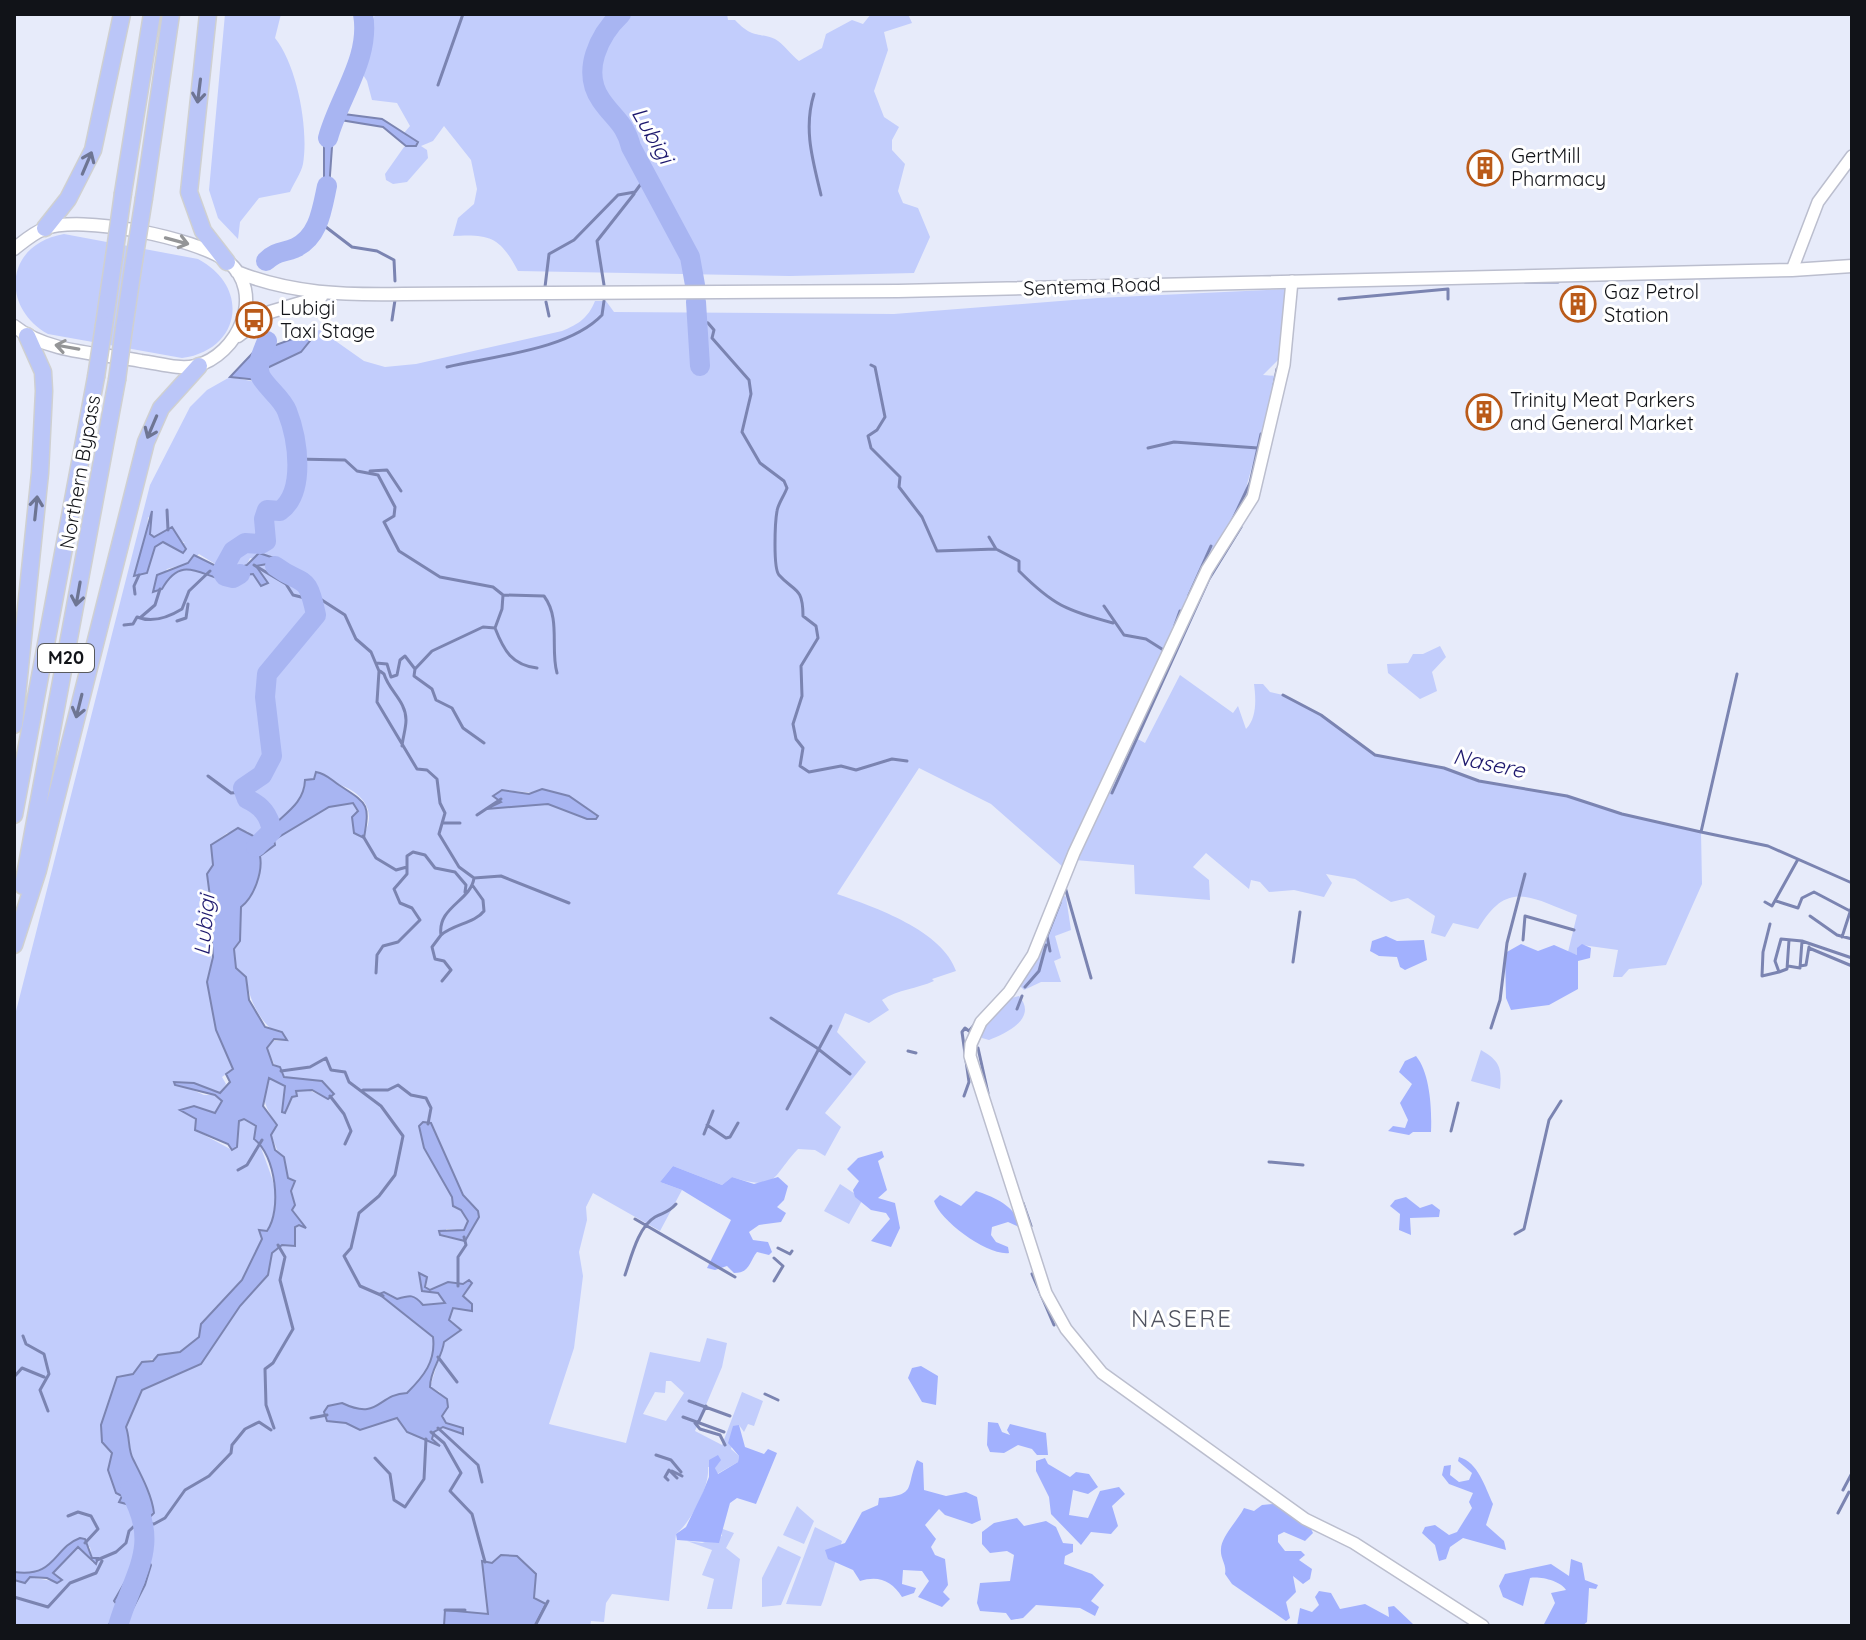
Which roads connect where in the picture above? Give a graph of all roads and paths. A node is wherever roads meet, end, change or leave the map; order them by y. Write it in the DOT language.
graph roads {
  1 [pos="122,14"];
  2 [pos="152,14"];
  3 [pos="171,14"];
  4 [pos="208,14"];
  5 [pos="1852,156"];
  6 [pos="45,228"];
  7 [pos="14,249"];
  8 [pos="1852,266"];
  9 [pos="232,267"];
  10 [pos="1792,270"];
  11 [pos="1292,281"];
  12 [pos="332,295"];
  13 [pos="17,328"];
  14 [pos="236,337"];
  15 [pos="199,366"];
  16 [pos="14,725"];
  17 [pos="14,815"];
  18 [pos="14,935"];
  19 [pos="14,945"];
  20 [pos="1483,1626"];
  6 -- 1 [label="highway, one-way"];
  2 -- 17 [label="highway, Northern Bypass / M20, bridge"];
  3 -- 18 [label="highway, Northern Bypass / M20, one-way, bridge"];
  4 -- 9 [label="highway, one-way"];
  5 -- 10 [label="street"];
  6 -- 7 [label="main road"];
  6 -- 9 [label="main road, Sentema Road, one-way"];
  8 -- 10 [label="main road, Sentema Road"];
  9 -- 12 [label="main road, Sentema Road"];
  9 -- 14 [label="main road"];
  10 -- 11 [label="main road, Sentema Road"];
  11 -- 12 [label="main road, Sentema Road"];
  11 -- 20 [label="street"];
  12 -- 14 [label="main road, Sentema Road"];
  15 -- 13 [label="main road, one-way"];
  16 -- 13 [label="highway, one-way"];
  14 -- 15 [label="main road, Sentema Road"];
  15 -- 19 [label="highway, one-way"];
}
